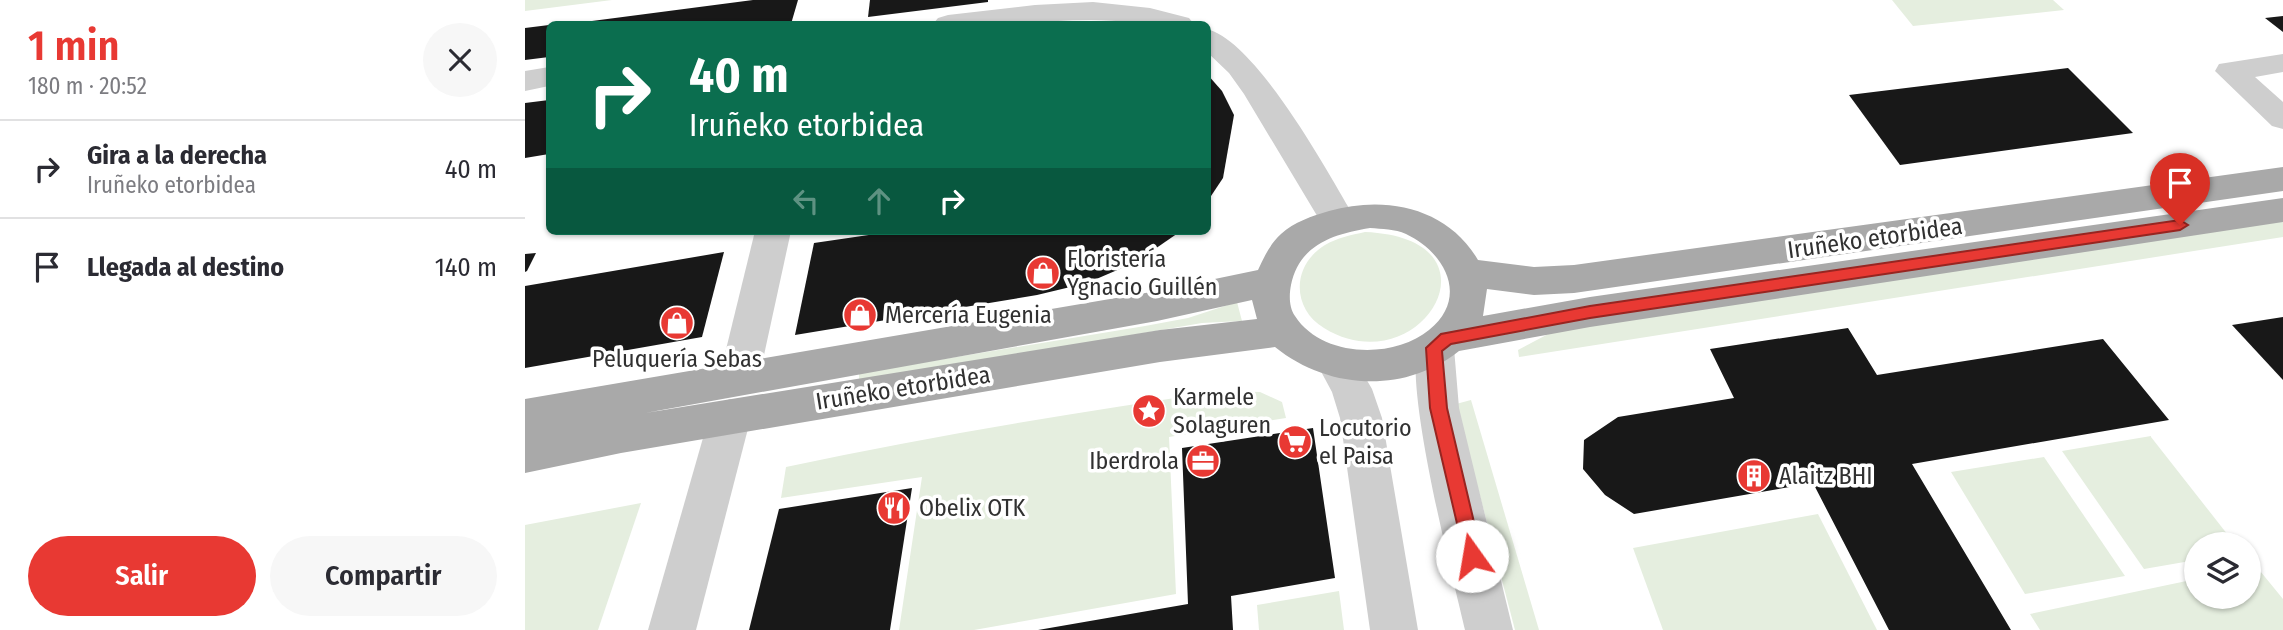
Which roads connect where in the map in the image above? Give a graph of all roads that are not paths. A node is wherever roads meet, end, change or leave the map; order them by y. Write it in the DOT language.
graph roads {
  1 [pos="975,21"];
  2 [pos="1165,21"];
  3 [pos="1211,40"];
  4 [pos="2283,63"];
  5 [pos="546,78"];
  6 [pos="525,81"];
  7 [pos="2283,119"];
  8 [pos="2283,179"];
  9 [pos="2283,210"];
  10 [pos="1338,220"];
  11 [pos="772,235"];
  12 [pos="1467,272"];
  13 [pos="1272,281"];
  14 [pos="1282,331"];
  15 [pos="1441,343"];
  16 [pos="1337,364"];
  17 [pos="734,398"];
  18 [pos="525,417"];
  19 [pos="525,454"];
  20 [pos="672,630"];
  21 [pos="1394,630"];
  22 [pos="1489,630"];
  1 -- 2 [label="street"];
  3 -- 10 [label="street"];
  4 -- 7 [label="street"];
  5 -- 6 [label="street"];
  8 -- 12 [label="main road, Iruñeko etorbidea"];
  9 -- 15 [label="main road, Iruñeko etorbidea"];
  10 -- 12 [label="main road"];
  10 -- 13 [label="main road"];
  11 -- 17 [label="street"];
  12 -- 15 [label="main road"];
  13 -- 14 [label="main road"];
  13 -- 17 [label="main road, Iruñeko etorbidea"];
  14 -- 16 [label="main road"];
  14 -- 17 [label="main road, Iruñeko etorbidea"];
  15 -- 16 [label="main road"];
  15 -- 22 [label="street"];
  16 -- 21 [label="street"];
  17 -- 18 [label="main road, Iruñeko etorbidea"];
  17 -- 19 [label="main road, Iruñeko etorbidea"];
  17 -- 20 [label="street"];
}
